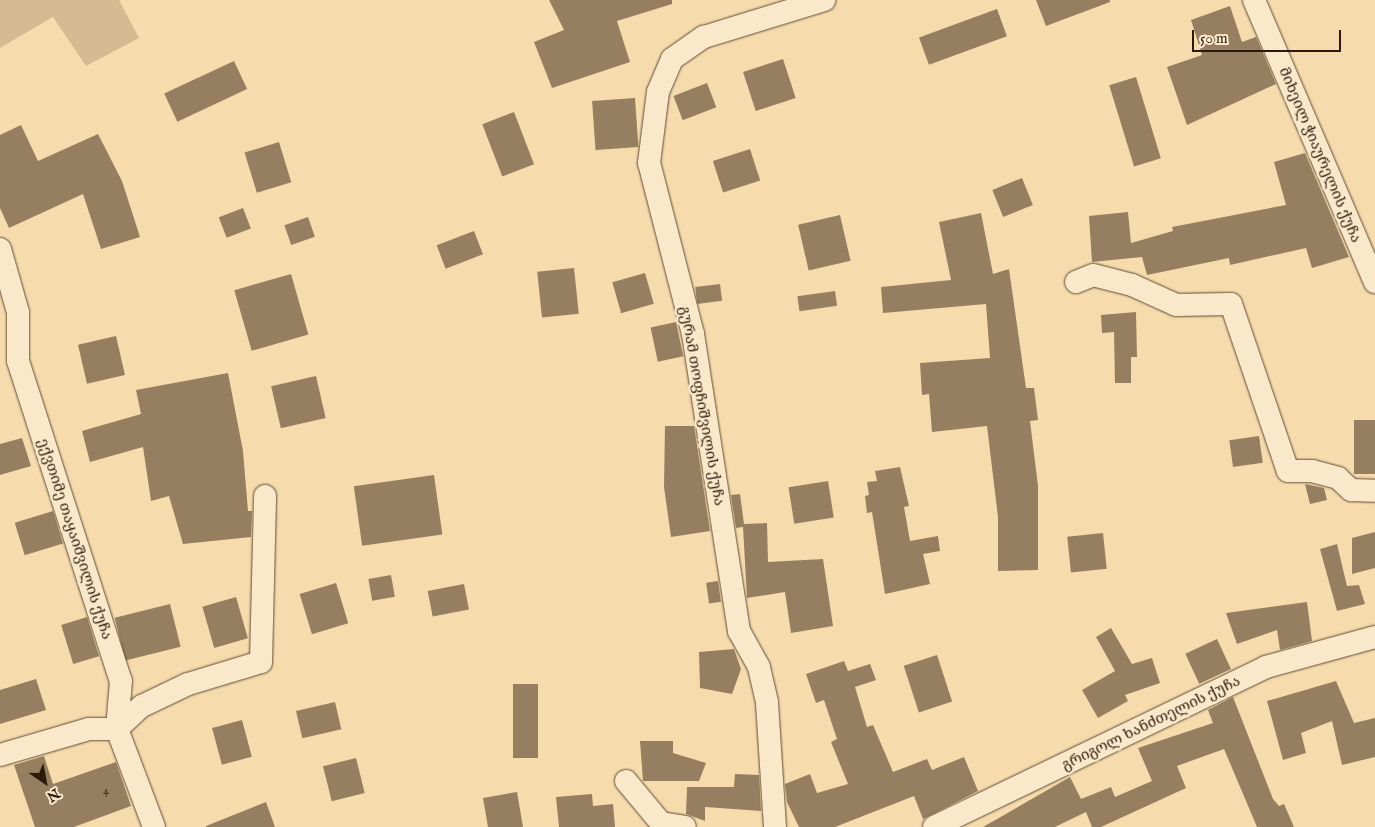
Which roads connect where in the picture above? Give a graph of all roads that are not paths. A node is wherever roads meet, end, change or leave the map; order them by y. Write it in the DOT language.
graph roads {
  1 [pos="824,0"];
  2 [pos="1254,0"];
  3 [pos="0,249"];
  4 [pos="1076,282"];
  5 [pos="1375,282"];
  6 [pos="1375,491"];
  7 [pos="265,496"];
  8 [pos="1375,637"];
  9 [pos="117,729"];
  10 [pos="0,755"];
  11 [pos="626,781"];
  12 [pos="154,827"];
  13 [pos="685,827"];
  14 [pos="775,827"];
  15 [pos="934,827"];
  1 -- 14 [label="street, გურამ თოფჩიშვილის ქუჩა"];
  2 -- 5 [label="street, მიხეილ ჭიაურელის ქუჩა"];
  3 -- 9 [label="street, ექვთიმე თაყაიშვილის ქუჩა"];
  4 -- 6 [label="street"];
  7 -- 9 [label="street"];
  8 -- 15 [label="street, გრიგოლ ხანძთელის ქუჩა"];
  9 -- 10 [label="street"];
  9 -- 12 [label="street, ექვთიმე თაყაიშვილის ქუჩა"];
  11 -- 13 [label="street"];
}
